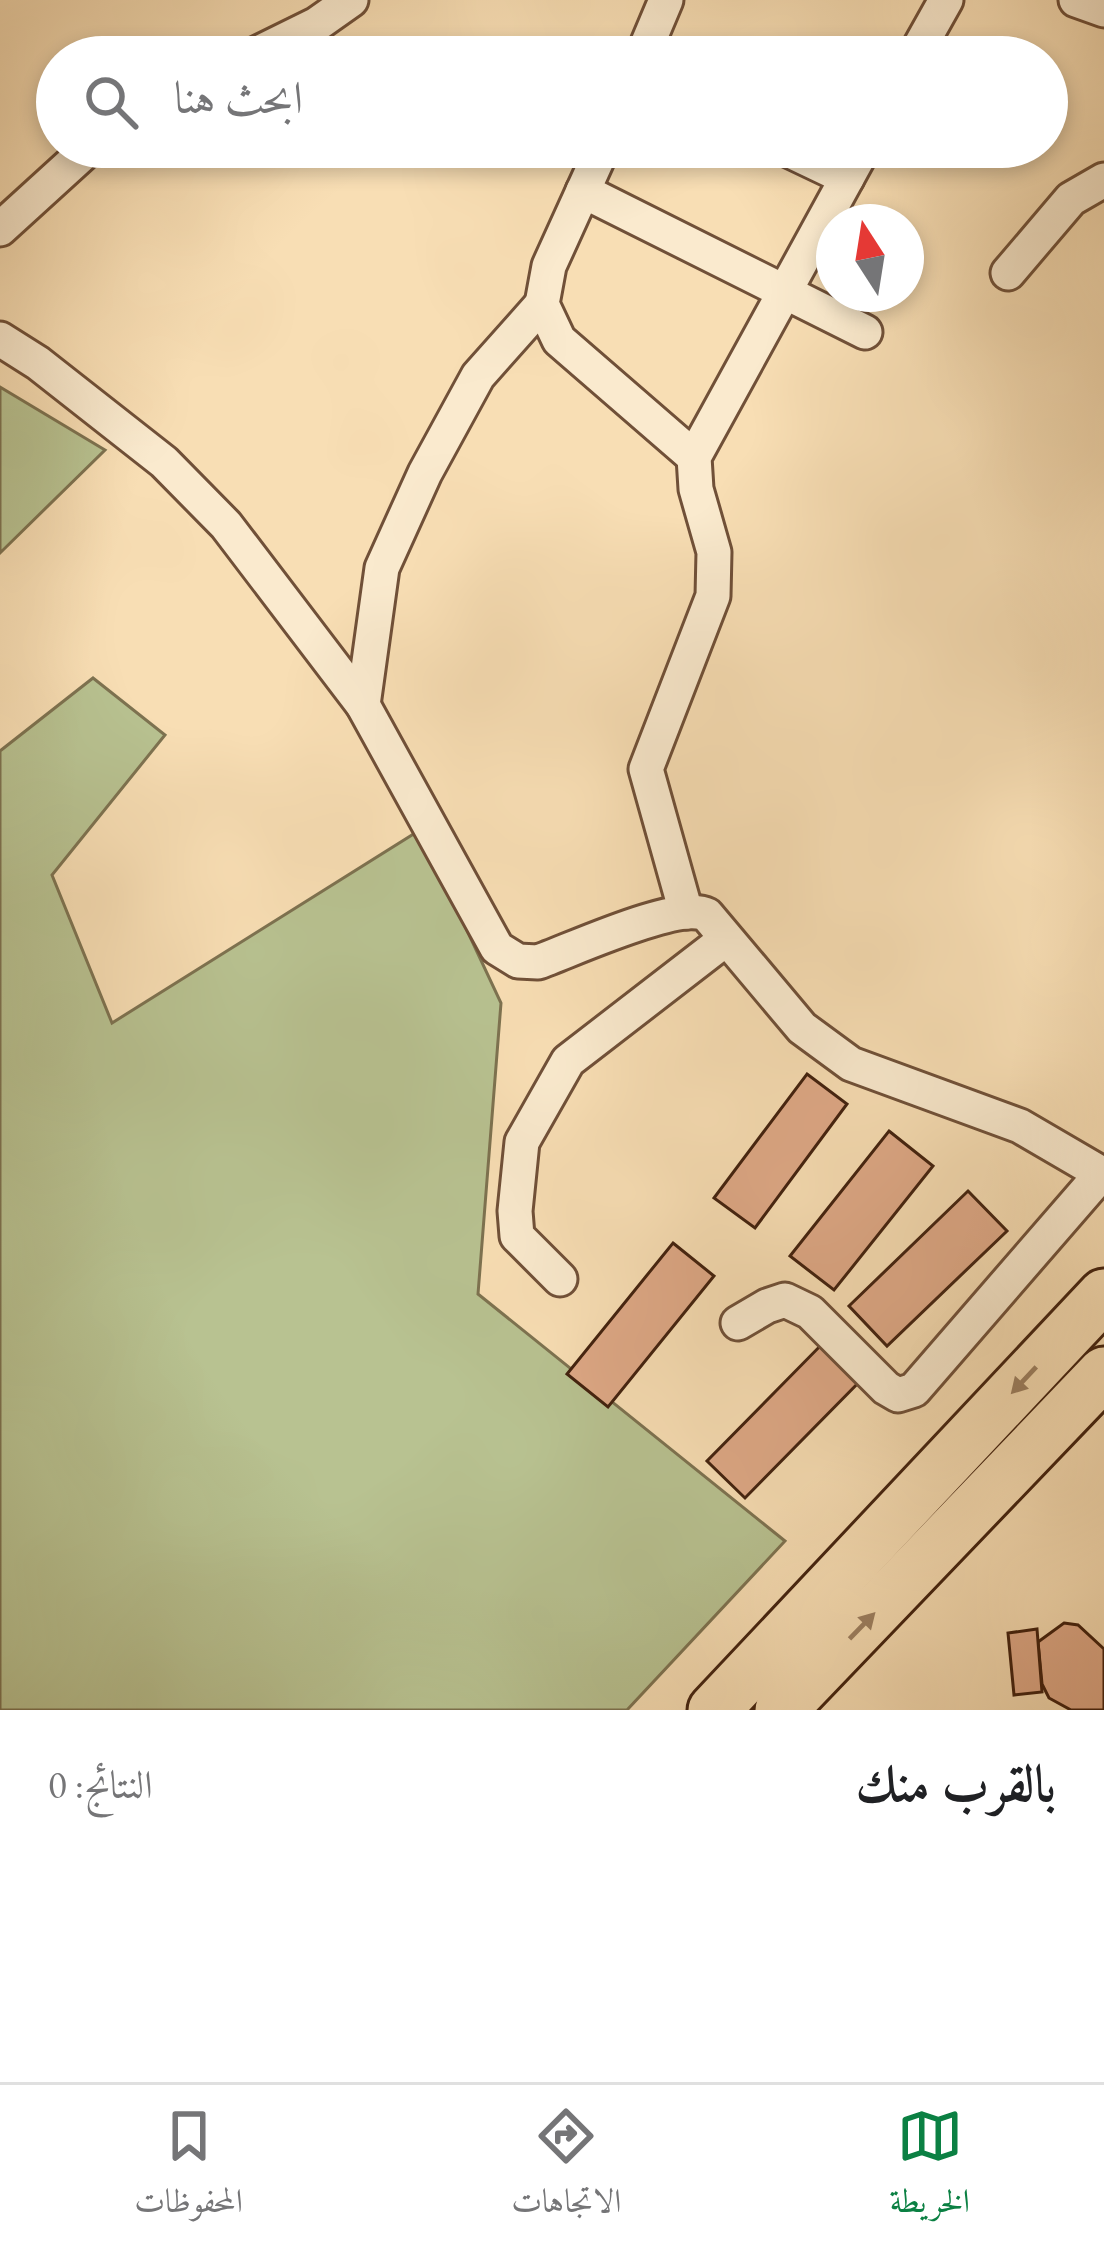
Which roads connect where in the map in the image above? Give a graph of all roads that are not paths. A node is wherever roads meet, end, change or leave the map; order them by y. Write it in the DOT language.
graph roads {
  1 [pos="351,0"];
  2 [pos="666,0"];
  3 [pos="946,0"];
  4 [pos="1076,0"];
  5 [pos="1104,10"];
  6 [pos="293,36"];
  7 [pos="651,36"];
  8 [pos="926,36"];
  9 [pos="67,168"];
  10 [pos="593,168"];
  11 [pos="827,168"];
  12 [pos="853,168"];
  13 [pos="848,178"];
  14 [pos="1104,180"];
  15 [pos="583,191"];
  16 [pos="0,229"];
  17 [pos="1009,273"];
  18 [pos="785,290"];
  19 [pos="542,304"];
  20 [pos="865,332"];
  21 [pos="0,339"];
  22 [pos="694,457"];
  23 [pos="363,705"];
  24 [pos="686,912"];
  25 [pos="726,939"];
  26 [pos="1103,1174"];
  27 [pos="560,1280"];
  28 [pos="1104,1295"];
  29 [pos="738,1323"];
  30 [pos="1104,1373"];
  31 [pos="714,1710"];
  32 [pos="781,1710"];
  1 -- 6 [label="street"];
  2 -- 7 [label="street"];
  3 -- 8 [label="street"];
  4 -- 5 [label="street"];
  9 -- 16 [label="street"];
  10 -- 15 [label="street"];
  11 -- 13 [label="street"];
  12 -- 13 [label="street"];
  13 -- 18 [label="street"];
  14 -- 17 [label="street"];
  15 -- 18 [label="street"];
  15 -- 19 [label="street"];
  18 -- 20 [label="street"];
  18 -- 22 [label="street"];
  19 -- 22 [label="street"];
  19 -- 23 [label="street"];
  21 -- 23 [label="street"];
  22 -- 24 [label="street"];
  23 -- 24 [label="street"];
  24 -- 25 [label="street"];
  25 -- 26 [label="street"];
  25 -- 27 [label="street"];
  26 -- 29 [label="street"];
  28 -- 31 [label="main road, one-way"];
  32 -- 30 [label="main road, one-way"];
}
